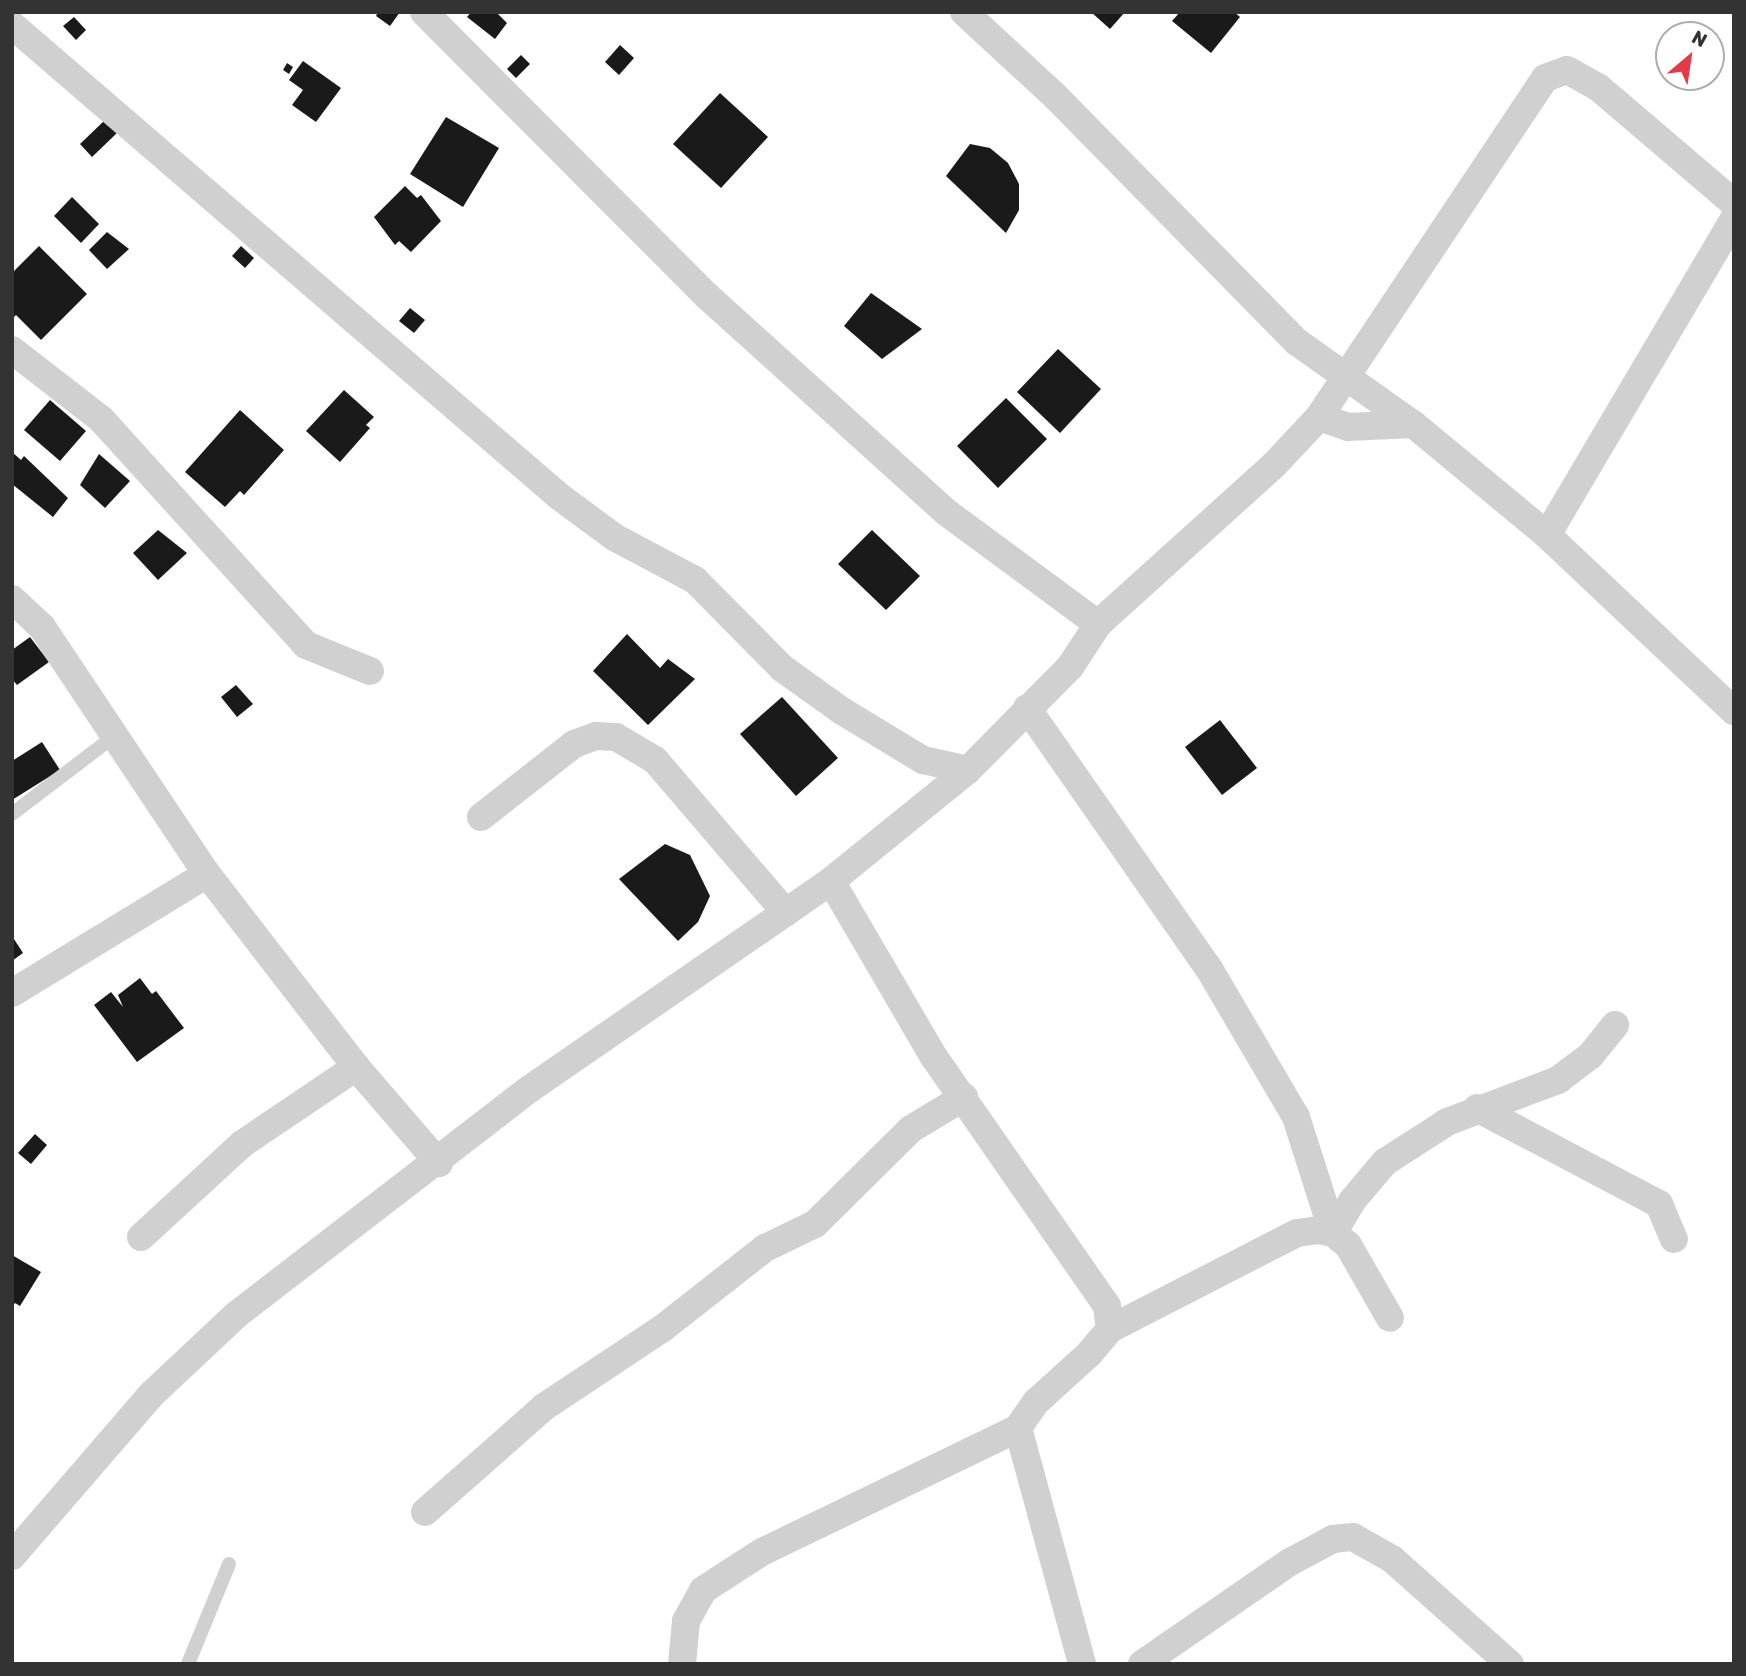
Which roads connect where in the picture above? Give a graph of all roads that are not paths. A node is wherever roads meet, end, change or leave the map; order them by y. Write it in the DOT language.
graph roads {
  1 [pos="424,12"];
  2 [pos="978,17"];
  3 [pos="12,25"];
  4 [pos="1734,203"];
  5 [pos="1734,219"];
  6 [pos="12,350"];
  7 [pos="1344,377"];
  8 [pos="1319,417"];
  9 [pos="1413,424"];
  10 [pos="1546,535"];
  11 [pos="12,599"];
  12 [pos="1098,624"];
  13 [pos="370,671"];
  14 [pos="1731,703"];
  15 [pos="1027,708"];
  16 [pos="117,734"];
  17 [pos="968,770"];
  18 [pos="12,814"];
  19 [pos="481,817"];
  20 [pos="206,874"];
  21 [pos="831,881"];
  22 [pos="786,913"];
  23 [pos="12,993"];
  24 [pos="1615,1025"];
  25 [pos="356,1067"];
  26 [pos="964,1097"];
  27 [pos="1477,1108"];
  28 [pos="439,1163"];
  29 [pos="1333,1233"];
  30 [pos="141,1237"];
  31 [pos="1674,1239"];
  32 [pos="1390,1318"];
  33 [pos="1110,1328"];
  34 [pos="1018,1428"];
  35 [pos="425,1512"];
  36 [pos="12,1556"];
  37 [pos="229,1564"];
  38 [pos="188,1664"];
  39 [pos="682,1664"];
  40 [pos="1082,1664"];
  41 [pos="1142,1664"];
  42 [pos="1510,1664"];
  1 -- 12 [label="street"];
  2 -- 7 [label="street"];
  3 -- 17 [label="street"];
  4 -- 7 [label="street"];
  5 -- 10 [label="street"];
  6 -- 13 [label="street"];
  7 -- 8 [label="street"];
  7 -- 9 [label="street"];
  8 -- 9 [label="street"];
  8 -- 12 [label="street"];
  9 -- 10 [label="street"];
  10 -- 14 [label="street"];
  11 -- 16 [label="street"];
  12 -- 15 [label="street"];
  15 -- 17 [label="street"];
  15 -- 29 [label="street"];
  16 -- 18 [label="lane"];
  16 -- 20 [label="street"];
  17 -- 21 [label="street"];
  19 -- 22 [label="street"];
  20 -- 23 [label="street"];
  20 -- 25 [label="street"];
  21 -- 22 [label="street"];
  21 -- 26 [label="street"];
  22 -- 28 [label="street"];
  24 -- 27 [label="street"];
  25 -- 28 [label="street"];
  25 -- 30 [label="street"];
  26 -- 33 [label="street"];
  26 -- 35 [label="street"];
  27 -- 29 [label="street"];
  27 -- 31 [label="street"];
  28 -- 36 [label="street"];
  29 -- 32 [label="street"];
  29 -- 33 [label="street"];
  33 -- 34 [label="street"];
  34 -- 39 [label="street"];
  34 -- 40 [label="street"];
  37 -- 38 [label="lane"];
  41 -- 42 [label="street"];
}
